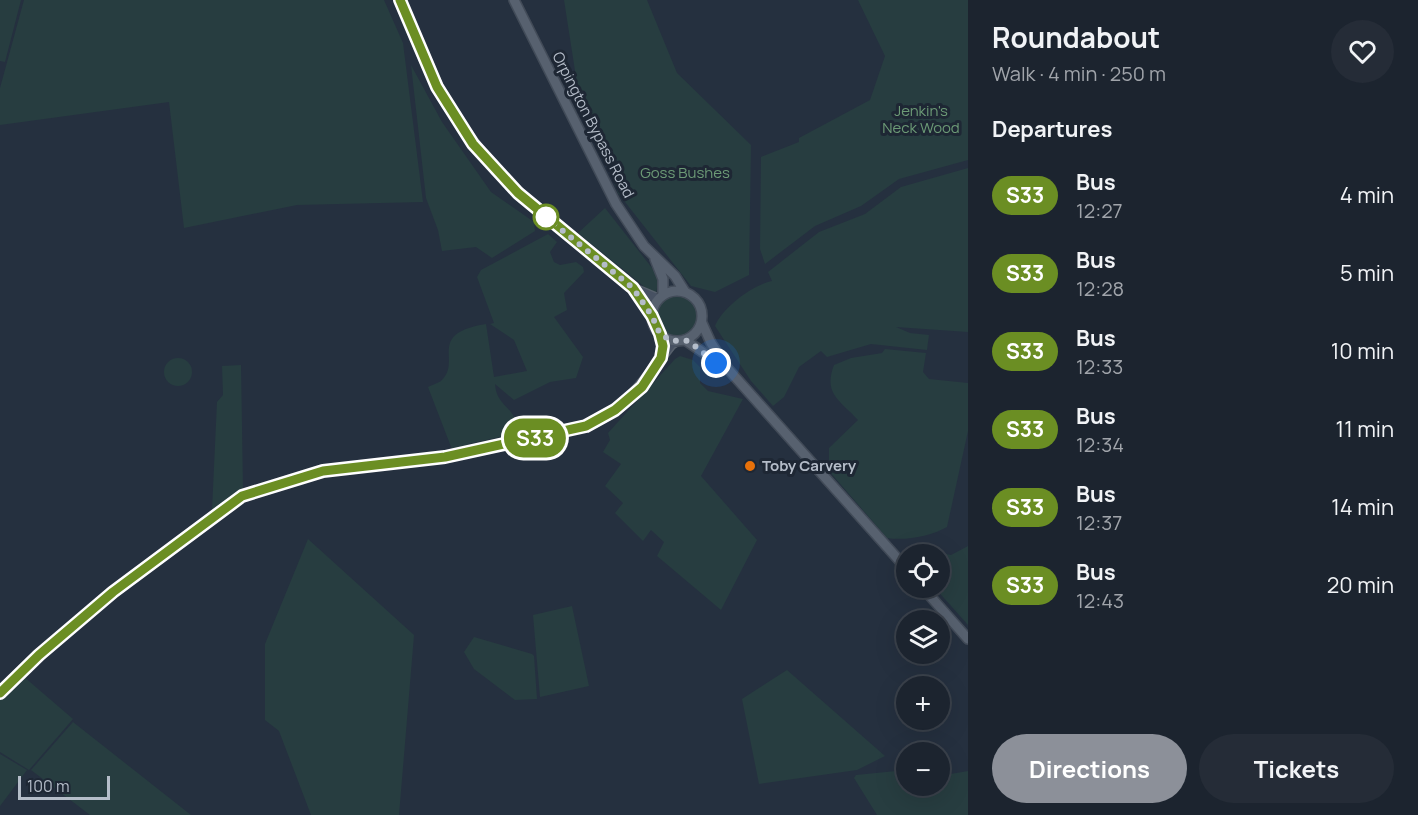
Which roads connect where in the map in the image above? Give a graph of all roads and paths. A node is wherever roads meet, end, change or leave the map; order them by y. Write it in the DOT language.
graph roads {
  1 [pos="400,0"];
  2 [pos="514,0"];
  3 [pos="654,257"];
  4 [pos="633,288"];
  5 [pos="685,292"];
  6 [pos="661,297"];
  7 [pos="652,316"];
  8 [pos="702,323"];
  9 [pos="660,334"];
  10 [pos="681,341"];
  11 [pos="661,358"];
  12 [pos="728,369"];
  13 [pos="896,557"];
  14 [pos="932,598"];
  15 [pos="968,639"];
  16 [pos="0,693"];
  1 -- 4 [label="street"];
  2 -- 3 [label="main road, Orpington Bypass Road"];
  3 -- 5 [label="main road, Orpington Bypass Road"];
  3 -- 6 [label="main road, Orpington Bypass Road"];
  4 -- 6 [label="street"];
  4 -- 7 [label="street"];
  5 -- 6 [label="main road"];
  5 -- 8 [label="main road"];
  6 -- 7 [label="main road"];
  7 -- 9 [label="main road"];
  8 -- 10 [label="main road"];
  8 -- 12 [label="main road"];
  9 -- 10 [label="main road"];
  9 -- 11 [label="street"];
  10 -- 11 [label="street"];
  10 -- 12 [label="main road"];
  11 -- 16 [label="street"];
  12 -- 13 [label="main road"];
  14 -- 15 [label="main road"];
}
